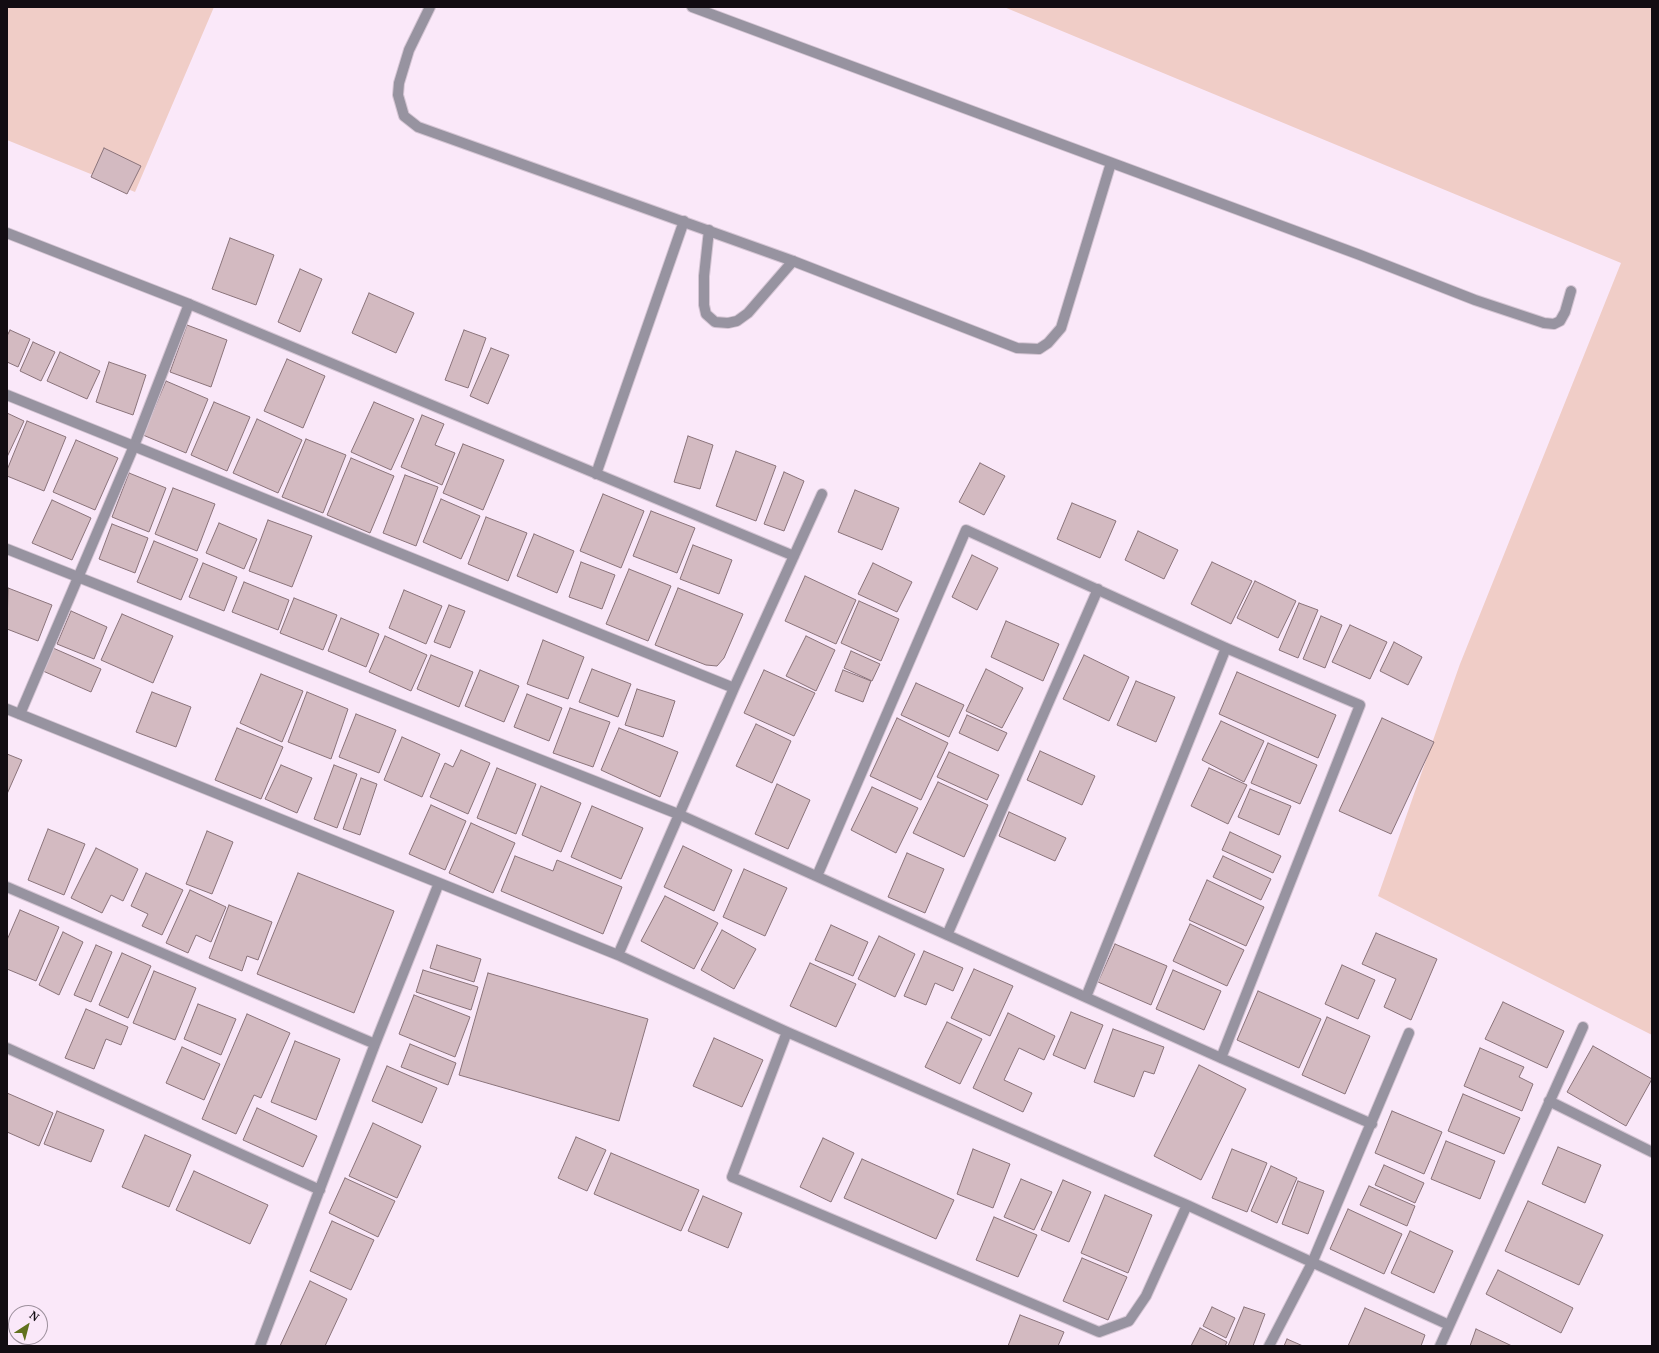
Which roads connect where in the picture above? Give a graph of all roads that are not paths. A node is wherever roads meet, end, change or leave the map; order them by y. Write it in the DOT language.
graph roads {
  1 [pos="430,7"];
  2 [pos="692,7"];
  3 [pos="1112,163"];
  4 [pos="684,221"];
  5 [pos="709,230"];
  6 [pos="7,233"];
  7 [pos="794,261"];
  8 [pos="1571,291"];
  9 [pos="189,304"];
  10 [pos="7,395"];
  11 [pos="134,446"];
  12 [pos="596,474"];
  13 [pos="822,494"];
  14 [pos="7,549"];
  15 [pos="794,556"];
  16 [pos="79,577"];
  17 [pos="1098,589"];
  18 [pos="1226,648"];
  19 [pos="734,688"];
  20 [pos="7,709"];
  21 [pos="20,714"];
  22 [pos="678,814"];
  23 [pos="817,876"];
  24 [pos="439,883"];
  25 [pos="7,887"];
  26 [pos="947,935"];
  27 [pos="618,955"];
  28 [pos="1086,997"];
  29 [pos="1583,1027"];
  30 [pos="787,1032"];
  31 [pos="1409,1033"];
  32 [pos="375,1044"];
  33 [pos="7,1048"];
  34 [pos="1221,1058"];
  35 [pos="1550,1101"];
  36 [pos="1372,1124"];
  37 [pos="1652,1152"];
  38 [pos="320,1190"];
  39 [pos="1187,1205"];
  40 [pos="1312,1263"];
  41 [pos="1449,1325"];
  42 [pos="260,1346"];
  43 [pos="1269,1346"];
  44 [pos="1440,1346"];
  1 -- 4 [label="street"];
  2 -- 3 [label="street"];
  3 -- 7 [label="street"];
  3 -- 8 [label="street"];
  4 -- 5 [label="street"];
  4 -- 12 [label="street"];
  5 -- 7 [label="street"];
  5 -- 7 [label="street"];
  6 -- 9 [label="street"];
  9 -- 11 [label="street"];
  9 -- 12 [label="street"];
  10 -- 11 [label="street"];
  11 -- 16 [label="street"];
  11 -- 19 [label="street"];
  12 -- 15 [label="street"];
  13 -- 15 [label="street"];
  14 -- 16 [label="street"];
  15 -- 19 [label="street"];
  16 -- 21 [label="street"];
  16 -- 22 [label="street"];
  17 -- 18 [label="street"];
  17 -- 23 [label="street"];
  17 -- 26 [label="street"];
  18 -- 28 [label="street"];
  18 -- 34 [label="street"];
  19 -- 22 [label="street"];
  20 -- 21 [label="street"];
  21 -- 24 [label="street"];
  22 -- 23 [label="street"];
  22 -- 27 [label="street"];
  23 -- 26 [label="street"];
  24 -- 27 [label="street"];
  24 -- 32 [label="street"];
  25 -- 32 [label="street"];
  26 -- 28 [label="street"];
  27 -- 30 [label="street"];
  28 -- 34 [label="street"];
  29 -- 35 [label="street"];
  30 -- 39 [label="street"];
  30 -- 39 [label="street"];
  31 -- 36 [label="street"];
  32 -- 38 [label="street"];
  33 -- 38 [label="street"];
  34 -- 36 [label="street"];
  35 -- 37 [label="street"];
  35 -- 41 [label="street"];
  36 -- 40 [label="street"];
  38 -- 42 [label="street"];
  39 -- 40 [label="street"];
  40 -- 41 [label="street"];
  40 -- 43 [label="street"];
  41 -- 44 [label="street"];
}
